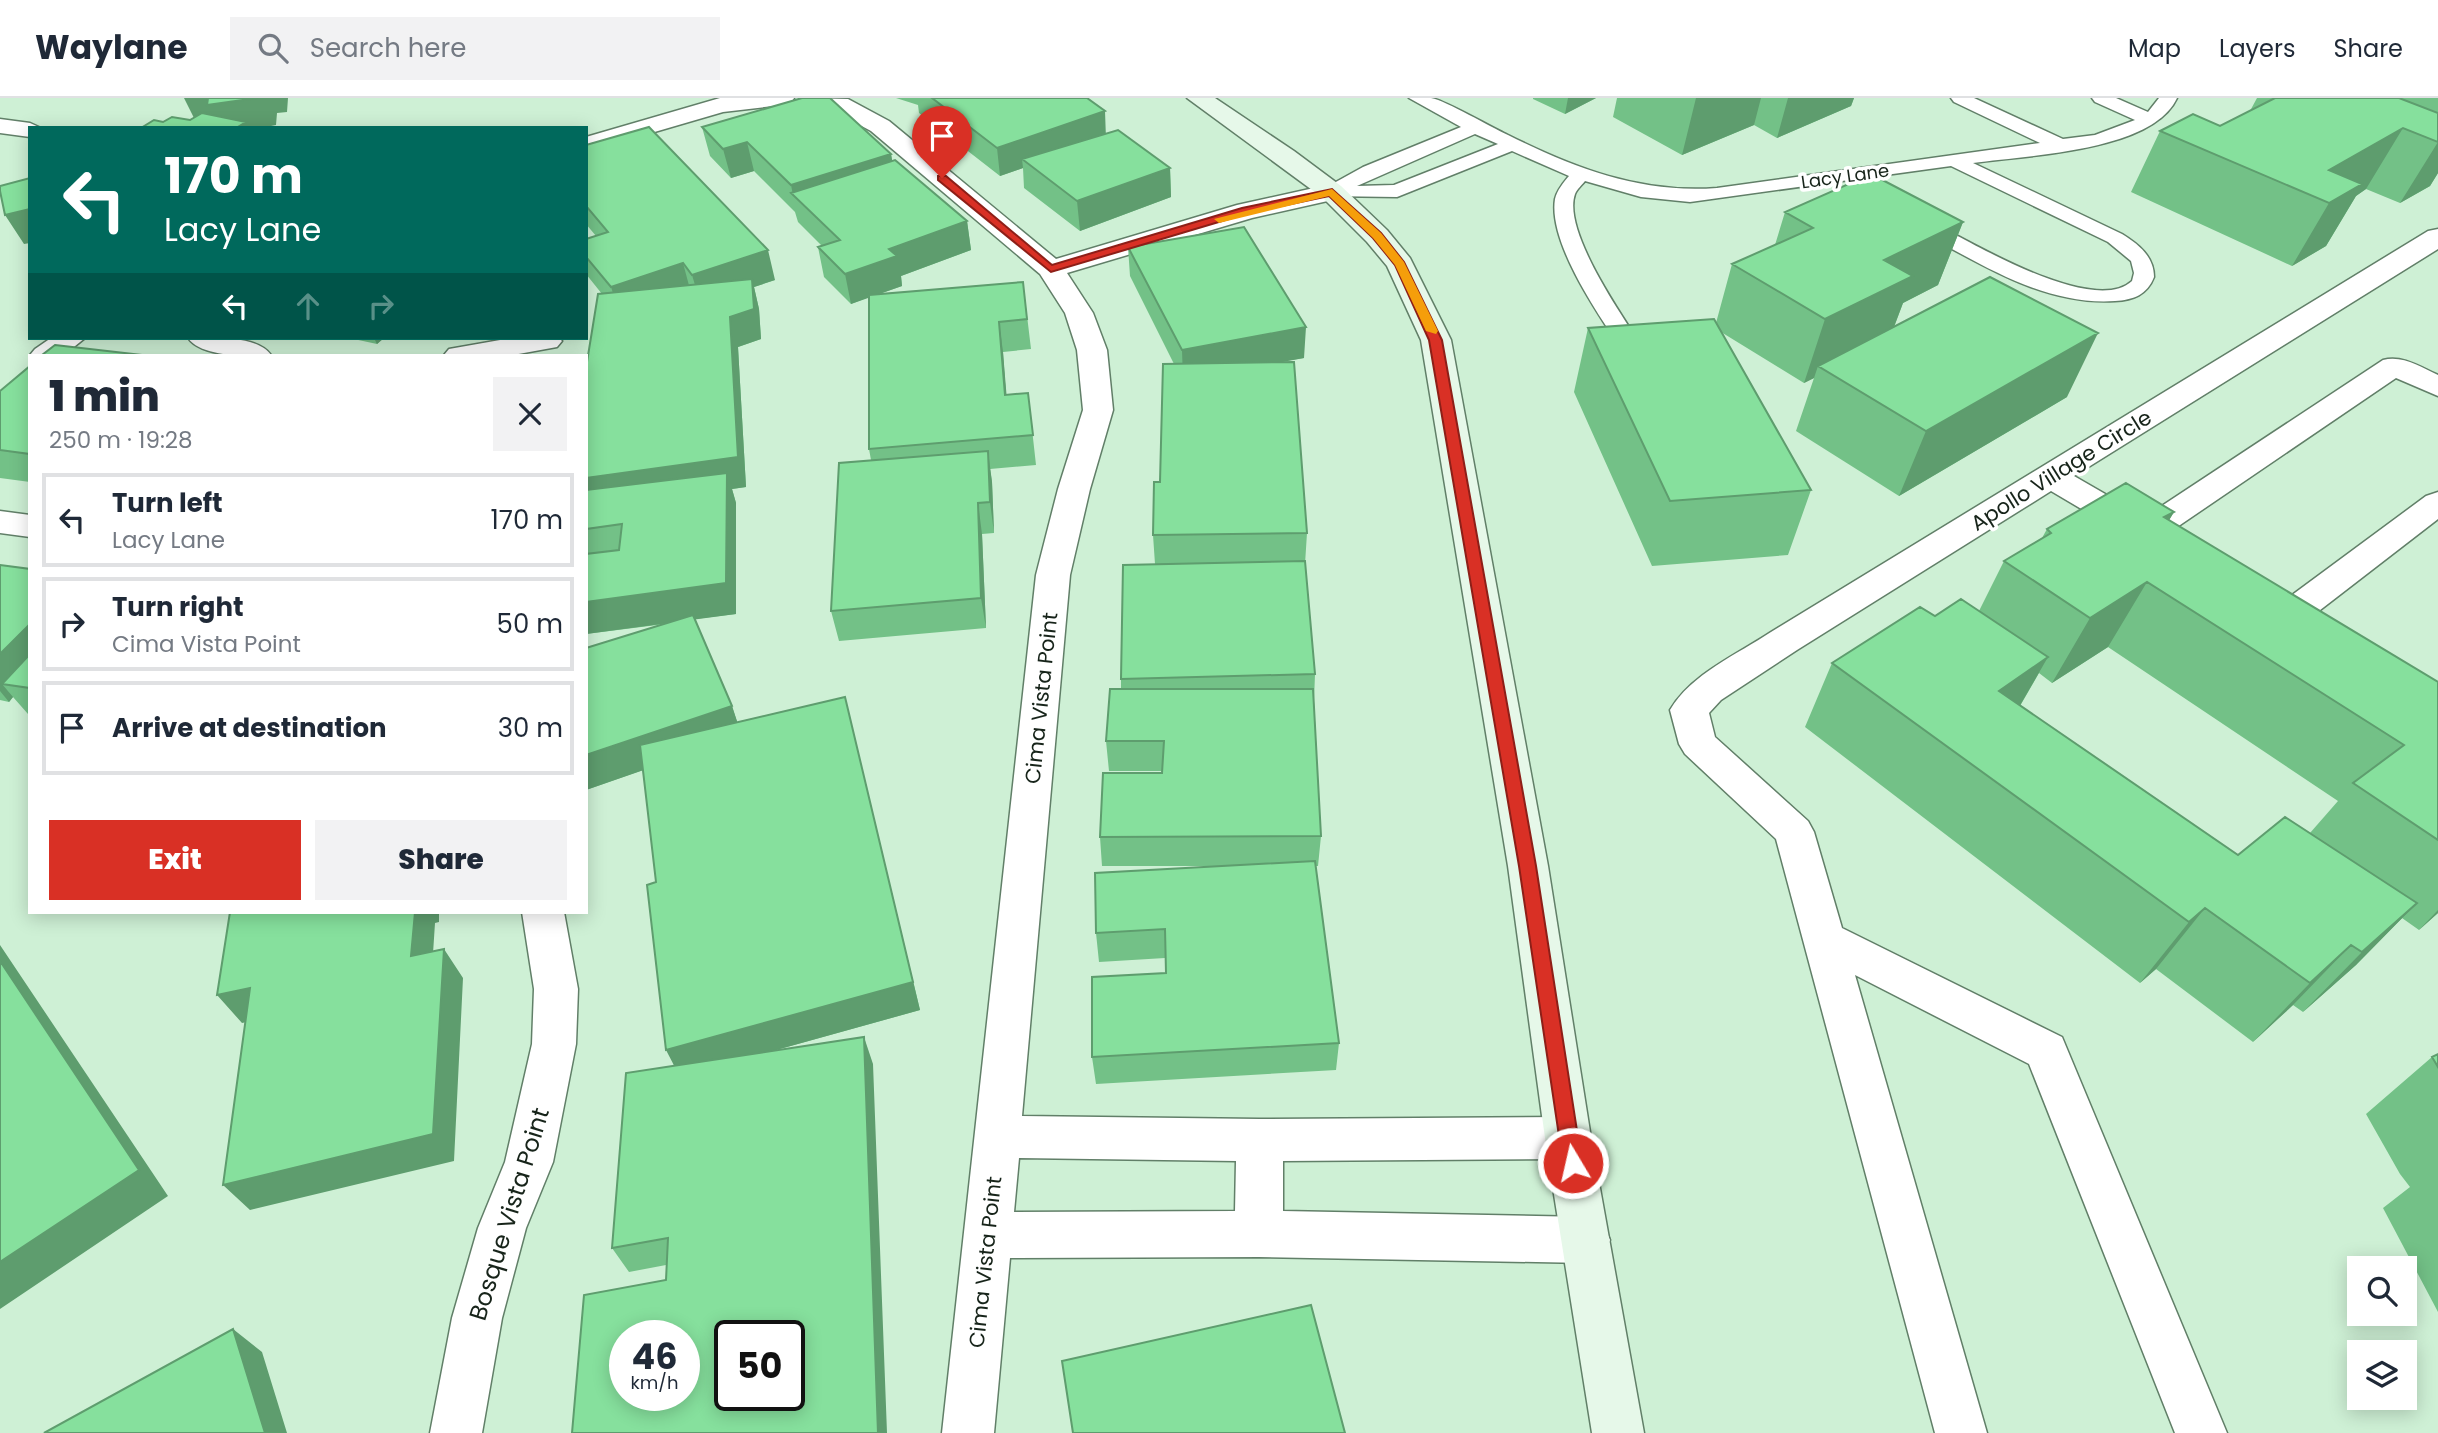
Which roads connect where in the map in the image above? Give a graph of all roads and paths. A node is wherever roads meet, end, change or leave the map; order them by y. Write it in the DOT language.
graph roads {
  1 [pos="782,98"];
  2 [pos="816,98"];
  3 [pos="1199,98"];
  4 [pos="1418,98"];
  5 [pos="1960,98"];
  6 [pos="2101,98"];
  7 [pos="2168,98"];
  8 [pos="2148,119"];
  9 [pos="0,126"];
  10 [pos="1476,127"];
  11 [pos="28,130"];
  12 [pos="588,144"];
  13 [pos="1515,144"];
  14 [pos="2060,145"];
  15 [pos="1952,160"];
  16 [pos="1581,174"];
  17 [pos="1830,178"];
  18 [pos="1332,192"];
  19 [pos="1866,196"];
  20 [pos="1901,214"];
  21 [pos="2438,237"];
  22 [pos="1051,269"];
  23 [pos="67,340"];
  24 [pos="209,340"];
  25 [pos="546,345"];
  26 [pos="1632,348"];
  27 [pos="46,354"];
  28 [pos="253,354"];
  29 [pos="468,354"];
  30 [pos="2438,387"];
  31 [pos="2050,476"];
  32 [pos="2438,503"];
  33 [pos="0,522"];
  34 [pos="28,526"];
  35 [pos="2146,532"];
  36 [pos="2182,553"];
  37 [pos="2230,580"];
  38 [pos="543,914"];
  39 [pos="1824,939"];
  40 [pos="997,1137"];
  41 [pos="1568,1138"];
  42 [pos="1259,1140"];
  43 [pos="1258,1234"];
  44 [pos="988,1235"];
  45 [pos="1586,1240"];
  46 [pos="456,1433"];
  47 [pos="968,1433"];
  48 [pos="1618,1433"];
  49 [pos="1962,1433"];
  50 [pos="2201,1433"];
  1 -- 12 [label="street"];
  2 -- 22 [label="street, Cima Vista Point"];
  3 -- 18 [label="main road"];
  4 -- 10 [label="lane, Lacy Lane"];
  5 -- 14 [label="lane"];
  6 -- 8 [label="lane"];
  7 -- 8 [label="lane, Lacy Lane"];
  8 -- 14 [label="lane, Lacy Lane"];
  9 -- 11 [label="street"];
  10 -- 13 [label="lane, Lacy Lane"];
  10 -- 18 [label="lane"];
  13 -- 16 [label="lane, Lacy Lane"];
  13 -- 18 [label="lane"];
  14 -- 15 [label="lane, Lacy Lane"];
  15 -- 17 [label="lane, Lacy Lane"];
  15 -- 20 [label="lane"];
  16 -- 17 [label="lane, Lacy Lane"];
  16 -- 26 [label="lane"];
  17 -- 19 [label="lane"];
  18 -- 22 [label="street"];
  18 -- 41 [label="main road"];
  21 -- 31 [label="street, Apollo Village Circle"];
  22 -- 40 [label="street, Cima Vista Point"];
  23 -- 27 [label="street"];
  24 -- 28 [label="street"];
  25 -- 29 [label="street"];
  30 -- 35 [label="street"];
  31 -- 35 [label="street"];
  31 -- 39 [label="street, Apollo Village Circle"];
  32 -- 37 [label="street"];
  33 -- 34 [label="street"];
  35 -- 36 [label="street"];
  38 -- 46 [label="street, Bosque Vista Point"];
  39 -- 49 [label="street"];
  39 -- 50 [label="street"];
  40 -- 42 [label="street"];
  40 -- 44 [label="street, Cima Vista Point"];
  41 -- 42 [label="street"];
  41 -- 45 [label="main road"];
  42 -- 43 [label="street"];
  43 -- 44 [label="street"];
  43 -- 45 [label="street"];
  44 -- 47 [label="street, Cima Vista Point"];
  45 -- 48 [label="main road"];
}
